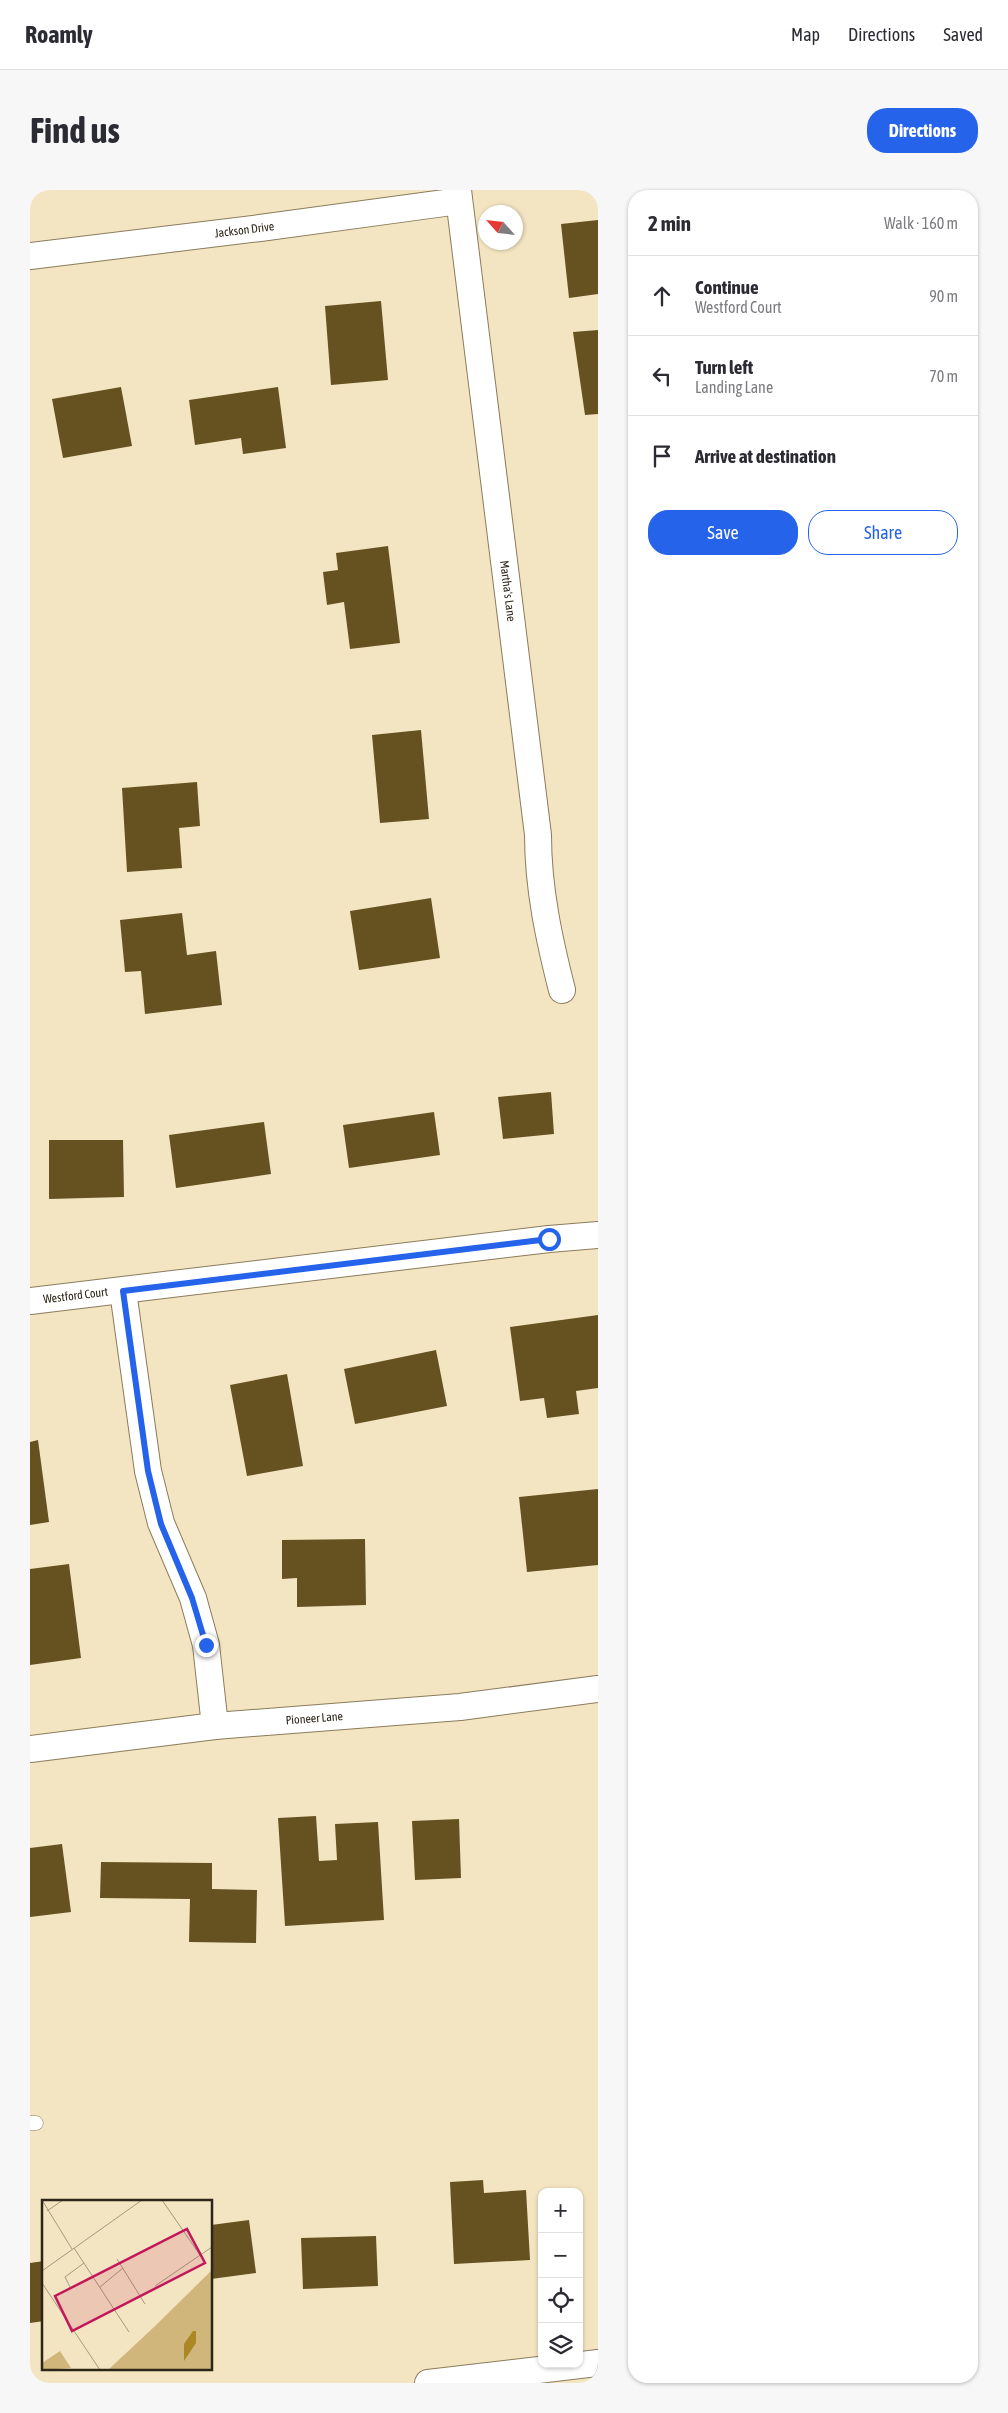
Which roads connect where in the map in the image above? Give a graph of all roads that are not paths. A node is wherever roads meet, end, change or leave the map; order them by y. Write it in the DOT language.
graph roads {
  1 [pos="458,195"];
  2 [pos="30,256"];
  3 [pos="562,990"];
  4 [pos="598,1235"];
  5 [pos="123,1291"];
  6 [pos="30,1301"];
  7 [pos="598,1689"];
  8 [pos="216,1726"];
  9 [pos="30,1749"];
  10 [pos="598,2363"];
  11 [pos="428,2383"];
  1 -- 2 [label="street, Jackson Drive"];
  1 -- 3 [label="street, Martha's Lane"];
  4 -- 5 [label="street, Westford Court"];
  5 -- 6 [label="street, Westford Court"];
  5 -- 8 [label="street"];
  7 -- 8 [label="street, Pioneer Lane"];
  8 -- 9 [label="street, Pioneer Lane"];
  10 -- 11 [label="street"];
}
